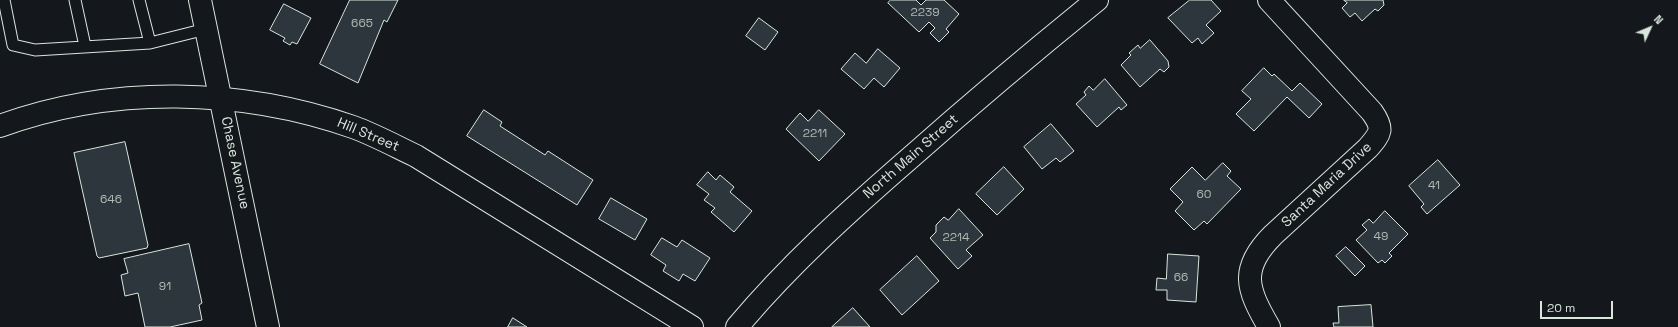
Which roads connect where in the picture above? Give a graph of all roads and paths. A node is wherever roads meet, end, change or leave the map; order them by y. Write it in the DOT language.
graph roads {
  1 [pos="4,0"];
  2 [pos="75,0"];
  3 [pos="139,0"];
  4 [pos="200,0"];
  5 [pos="1097,0"];
  6 [pos="1270,0"];
  7 [pos="206,29"];
  8 [pos="150,43"];
  9 [pos="85,46"];
  10 [pos="222,99"];
  11 [pos="0,126"];
  12 [pos="268,327"];
  13 [pos="692,327"];
  14 [pos="737,327"];
  15 [pos="1269,327"];
  1 -- 9 [label="lane"];
  2 -- 9 [label="lane"];
  3 -- 8 [label="lane"];
  4 -- 7 [label="street, Chase Avenue"];
  5 -- 14 [label="street, North Main Street"];
  6 -- 15 [label="street, Santa Maria Drive"];
  7 -- 8 [label="lane"];
  7 -- 10 [label="street, Chase Avenue"];
  8 -- 9 [label="lane"];
  10 -- 11 [label="street, Hill Street"];
  10 -- 12 [label="street, Chase Avenue"];
  10 -- 13 [label="street, Hill Street"];
}
